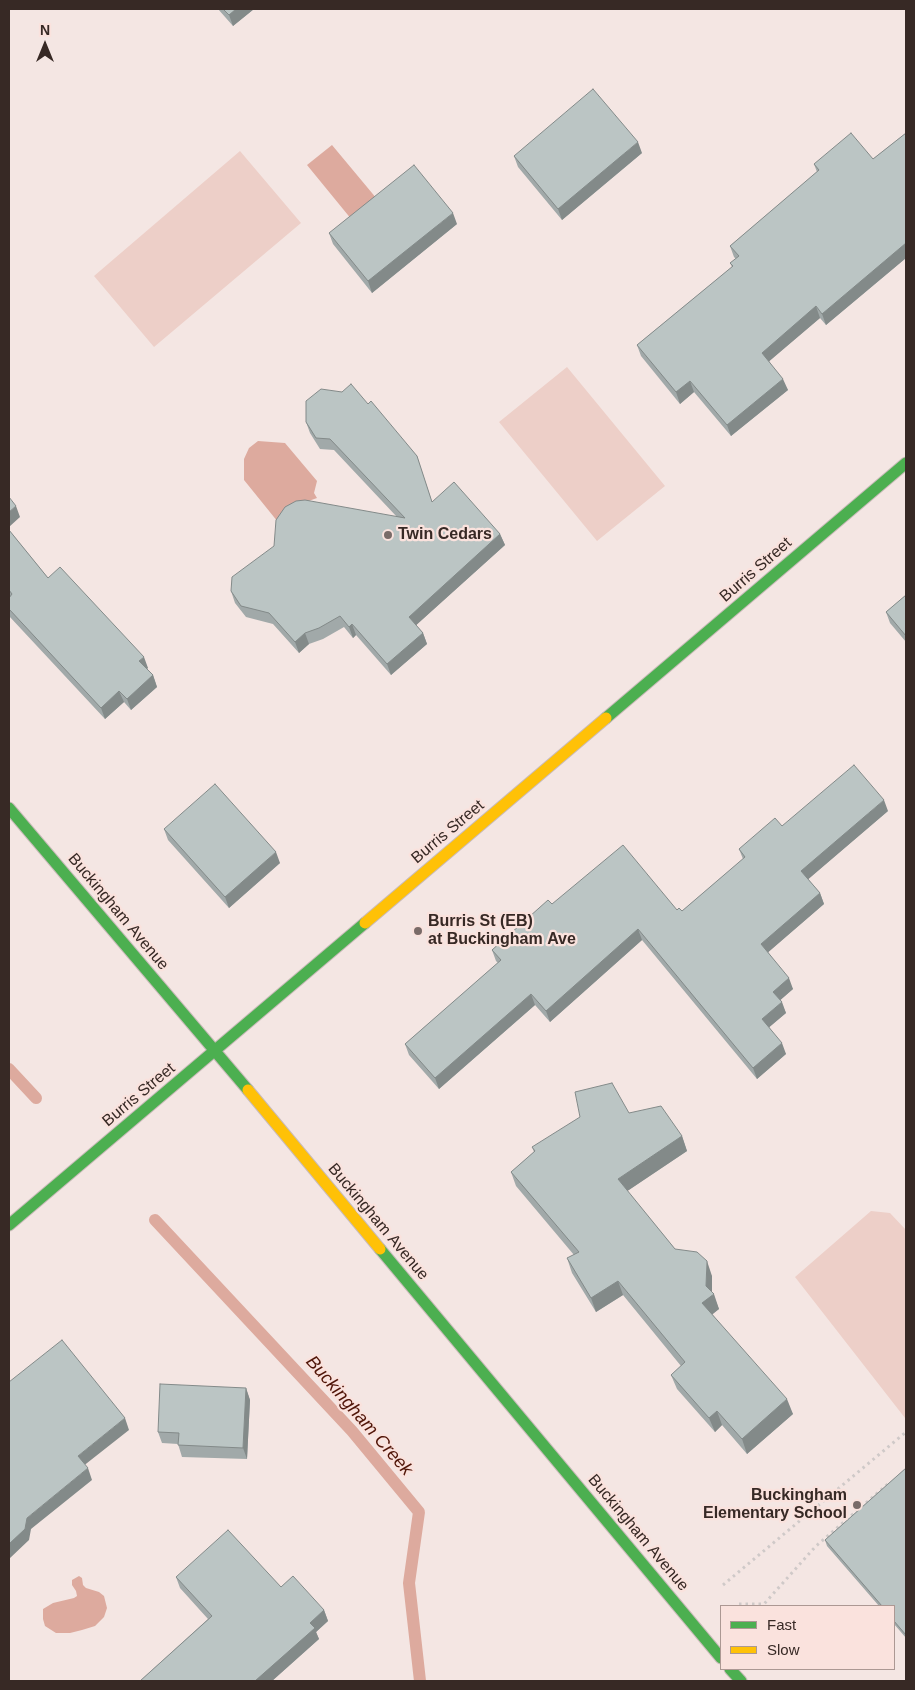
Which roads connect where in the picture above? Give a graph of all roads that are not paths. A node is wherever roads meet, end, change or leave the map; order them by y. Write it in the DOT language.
graph roads {
  1 [pos="906,463"];
  2 [pos="9,808"];
  3 [pos="215,1052"];
  4 [pos="9,1225"];
  5 [pos="720,1657"];
  6 [pos="731,1670"];
  7 [pos="741,1681"];
  1 -- 3 [label="street, Burris Street"];
  2 -- 3 [label="street, Buckingham Avenue"];
  3 -- 4 [label="street, Burris Street"];
  3 -- 5 [label="street, Buckingham Avenue"];
  6 -- 7 [label="street"];
}
